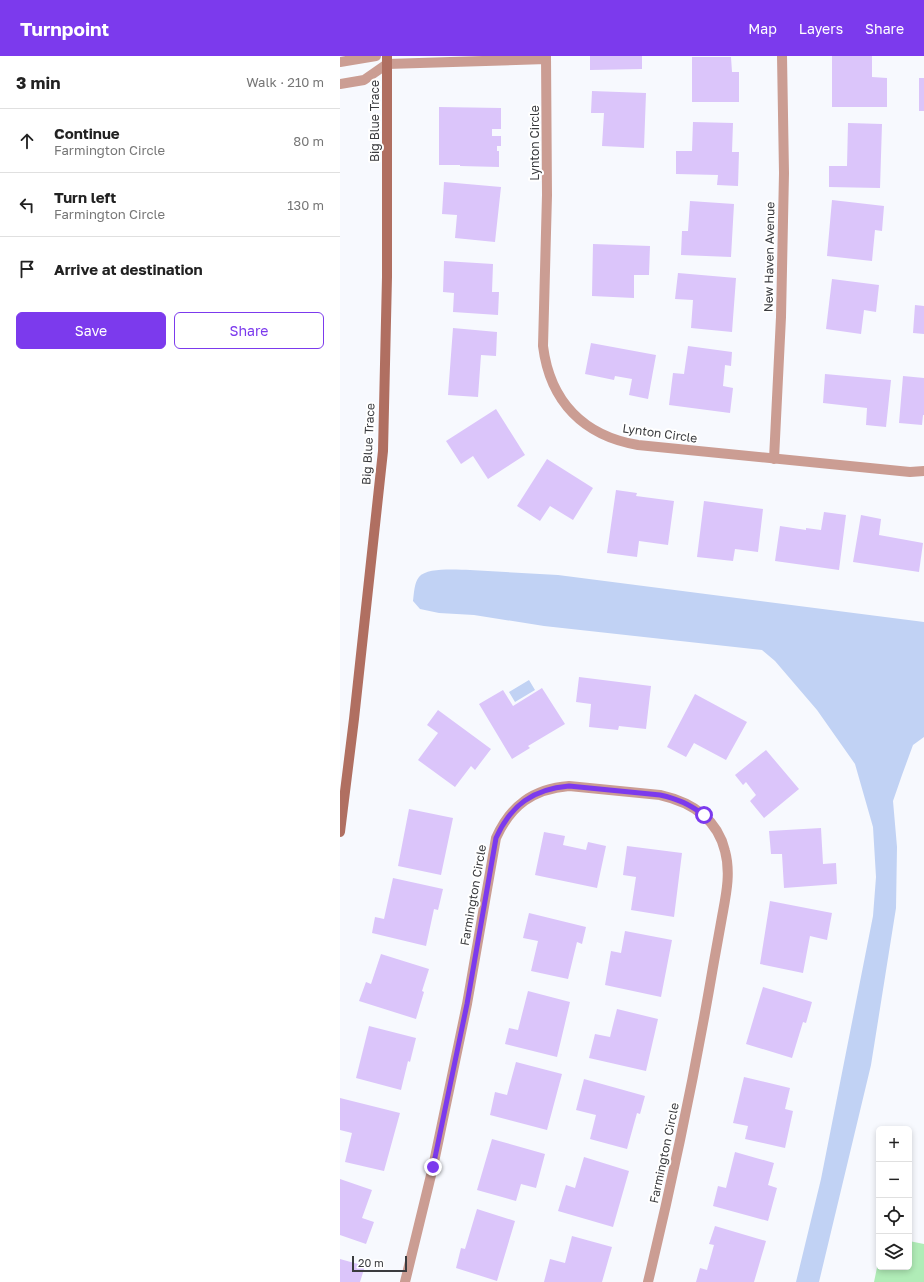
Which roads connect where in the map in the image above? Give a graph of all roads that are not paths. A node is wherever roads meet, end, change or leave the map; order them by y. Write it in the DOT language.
graph roads {
  1 [pos="376,56"];
  2 [pos="782,56"];
  3 [pos="546,58"];
  4 [pos="387,60"];
  5 [pos="340,62"];
  6 [pos="340,84"];
  7 [pos="774,459"];
  8 [pos="924,471"];
  9 [pos="340,832"];
  10 [pos="405,1282"];
  11 [pos="648,1282"];
  1 -- 4 [label="street"];
  1 -- 5 [label="street"];
  2 -- 7 [label="street, New Haven Avenue"];
  3 -- 4 [label="street"];
  3 -- 7 [label="street, Lynton Circle"];
  4 -- 6 [label="street"];
  4 -- 9 [label="street, Big Blue Trace"];
  7 -- 8 [label="street, Lynton Circle"];
  10 -- 11 [label="street, Farmington Circle"];
}
